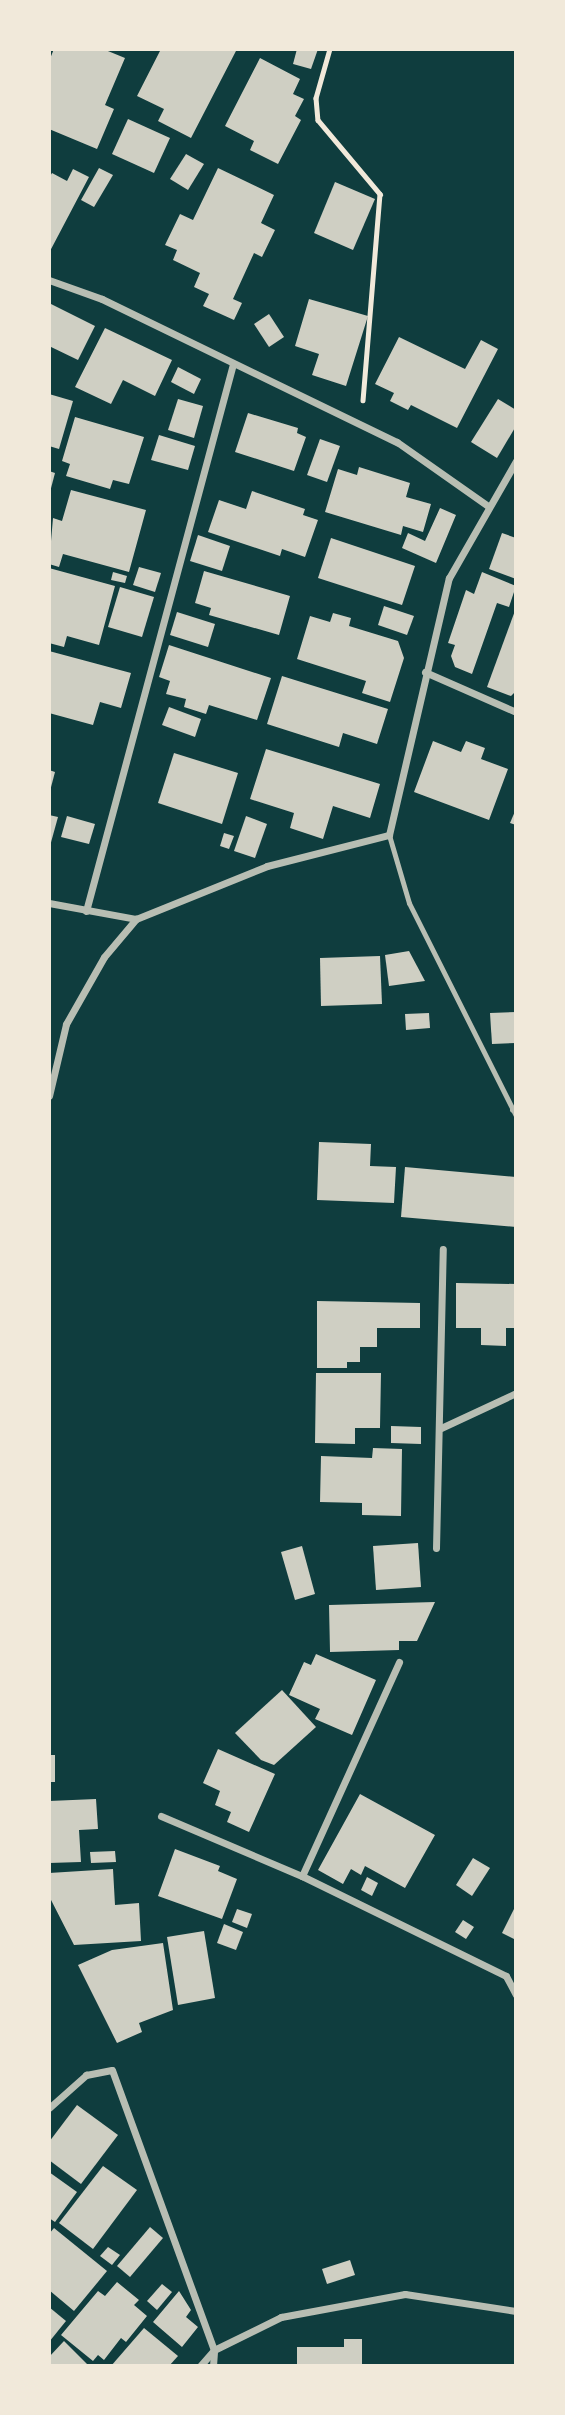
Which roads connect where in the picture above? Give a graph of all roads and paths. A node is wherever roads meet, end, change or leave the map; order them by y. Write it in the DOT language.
graph roads {
  1 [pos="330,49"];
  2 [pos="49,280"];
  3 [pos="233,363"];
  4 [pos="360,424"];
  5 [pos="516,461"];
  6 [pos="488,506"];
  7 [pos="425,672"];
  8 [pos="516,712"];
  9 [pos="389,835"];
  10 [pos="49,903"];
  11 [pos="86,911"];
  12 [pos="136,919"];
  13 [pos="49,1096"];
  14 [pos="515,1112"];
  15 [pos="443,1248"];
  16 [pos="516,1393"];
  17 [pos="441,1428"];
  18 [pos="436,1548"];
  19 [pos="399,1662"];
  20 [pos="161,1816"];
  21 [pos="302,1876"];
  22 [pos="516,1995"];
  23 [pos="49,2108"];
  24 [pos="516,2311"];
  25 [pos="214,2350"];
  26 [pos="200,2366"];
  27 [pos="213,2366"];
  1 -- 4 [label="path"];
  2 -- 3 [label="street"];
  3 -- 4 [label="street"];
  3 -- 11 [label="street"];
  4 -- 6 [label="street"];
  5 -- 6 [label="street"];
  6 -- 7 [label="street"];
  7 -- 8 [label="street"];
  7 -- 9 [label="street"];
  9 -- 12 [label="street"];
  9 -- 14 [label="lane"];
  10 -- 11 [label="street"];
  11 -- 12 [label="street"];
  12 -- 13 [label="street"];
  15 -- 17 [label="street"];
  16 -- 17 [label="street"];
  17 -- 18 [label="street"];
  19 -- 21 [label="street"];
  20 -- 21 [label="street"];
  21 -- 22 [label="street"];
  23 -- 25 [label="street"];
  24 -- 25 [label="street"];
  25 -- 26 [label="street"];
  25 -- 27 [label="street"];
}
